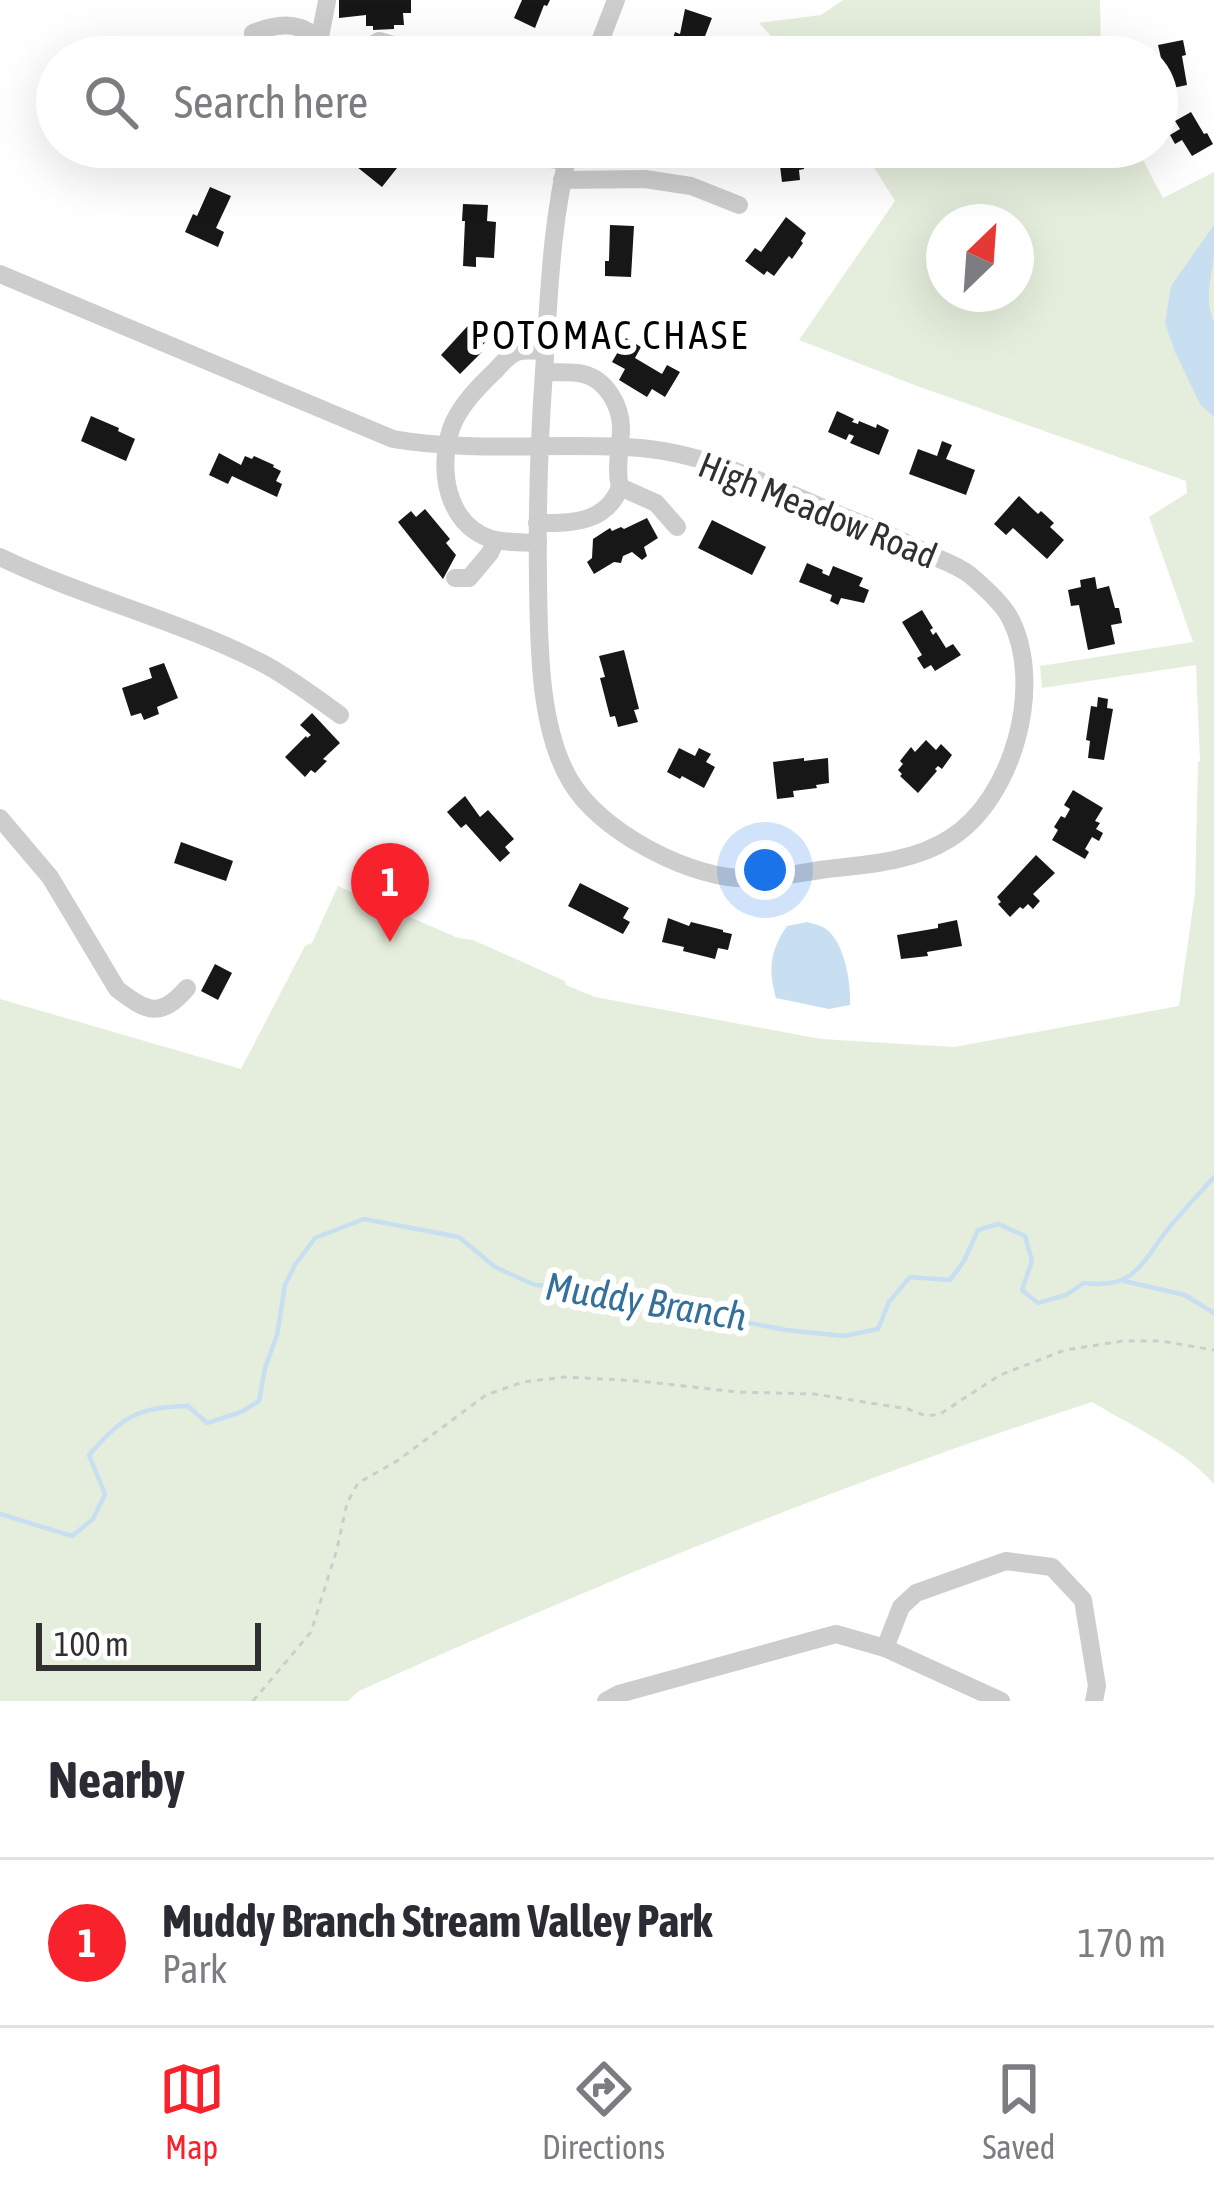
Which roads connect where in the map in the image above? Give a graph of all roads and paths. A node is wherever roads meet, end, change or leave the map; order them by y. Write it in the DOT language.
graph roads {
  1 [pos="616,0"];
  2 [pos="327,1"];
  3 [pos="253,33"];
  4 [pos="310,36"];
  5 [pos="320,36"];
  6 [pos="603,36"];
  7 [pos="565,168"];
  8 [pos="594,168"];
  9 [pos="740,205"];
  10 [pos="0,274"];
  11 [pos="545,351"];
  12 [pos="544,372"];
  13 [pos="448,445"];
  14 [pos="538,447"];
  15 [pos="619,448"];
  16 [pos="620,487"];
  17 [pos="677,527"];
  18 [pos="537,533"];
  19 [pos="496,540"];
  20 [pos="0,557"];
  21 [pos="455,578"];
  22 [pos="340,715"];
  23 [pos="0,818"];
  24 [pos="187,988"];
  25 [pos="1214,1351"];
  26 [pos="885,1648"];
  27 [pos="655,1692"];
  28 [pos="253,1701"];
  29 [pos="606,1701"];
  30 [pos="1001,1701"];
  31 [pos="1094,1701"];
  1 -- 6 [label="street"];
  2 -- 5 [label="street"];
  3 -- 4 [label="street"];
  7 -- 11 [label="street"];
  8 -- 9 [label="street"];
  10 -- 13 [label="street, High Meadow Road"];
  11 -- 12 [label="street"];
  11 -- 13 [label="street"];
  12 -- 14 [label="street"];
  12 -- 15 [label="street"];
  13 -- 14 [label="street, High Meadow Road"];
  13 -- 19 [label="street"];
  14 -- 15 [label="street, High Meadow Road"];
  14 -- 18 [label="street, High Meadow Road"];
  15 -- 16 [label="street"];
  15 -- 18 [label="street, High Meadow Road"];
  16 -- 17 [label="street"];
  16 -- 18 [label="street"];
  18 -- 19 [label="street"];
  19 -- 21 [label="street"];
  20 -- 22 [label="street"];
  23 -- 24 [label="street"];
  25 -- 28 [label="path"];
  26 -- 27 [label="street"];
  26 -- 30 [label="street"];
  26 -- 31 [label="street"];
  27 -- 29 [label="street"];
}
